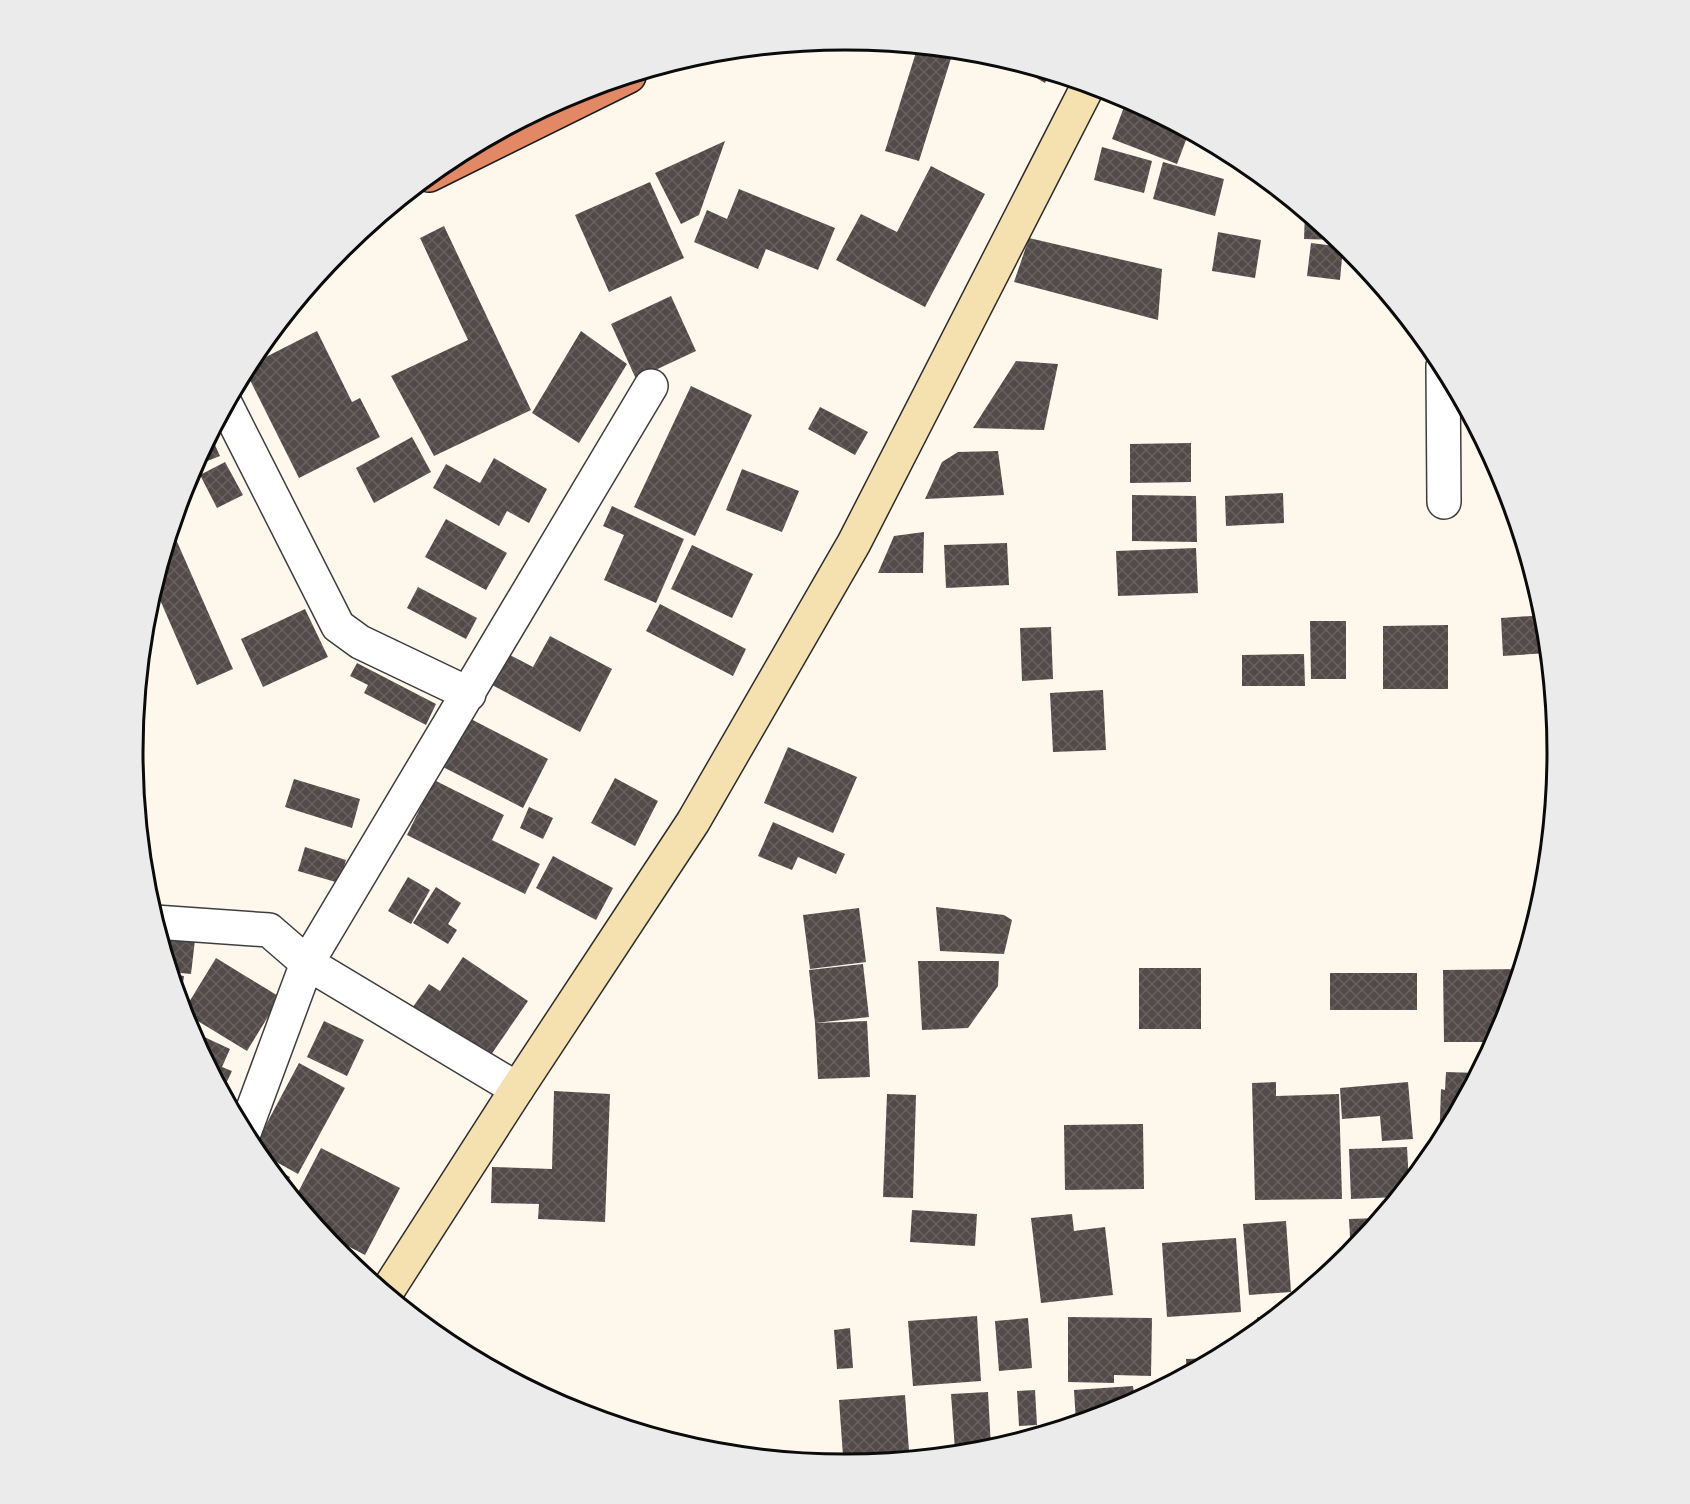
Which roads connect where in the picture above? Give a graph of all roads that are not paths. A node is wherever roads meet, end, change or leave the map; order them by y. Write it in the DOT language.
graph roads {
  1 [pos="1085,92"];
  2 [pos="558,111"];
  3 [pos="515,132"];
  4 [pos="1443,385"];
  5 [pos="651,386"];
  6 [pos="230,413"];
  7 [pos="1444,502"];
  8 [pos="469,694"];
  9 [pos="163,923"];
  10 [pos="307,963"];
  11 [pos="517,1089"];
  12 [pos="248,1121"];
  13 [pos="390,1287"];
  1 -- 11 [label="street"];
  2 -- 3 [label="highway"];
  4 -- 7 [label="street"];
  5 -- 8 [label="street"];
  6 -- 8 [label="street"];
  8 -- 10 [label="street"];
  9 -- 10 [label="street"];
  10 -- 11 [label="street"];
  10 -- 12 [label="street"];
  11 -- 13 [label="street"];
}
